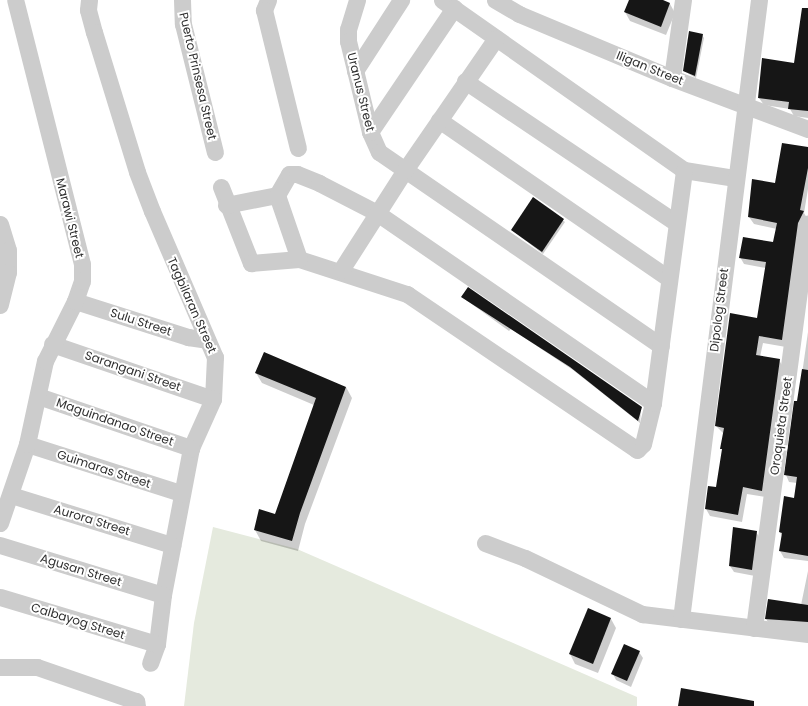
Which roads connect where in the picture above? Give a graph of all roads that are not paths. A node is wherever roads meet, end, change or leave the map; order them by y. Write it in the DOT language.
graph roads {
  1 [pos="15,0"];
  2 [pos="89,0"];
  3 [pos="182,0"];
  4 [pos="268,0"];
  5 [pos="357,0"];
  6 [pos="401,0"];
  7 [pos="495,0"];
  8 [pos="683,0"];
  9 [pos="759,0"];
  10 [pos="448,4"];
  11 [pos="496,38"];
  12 [pos="355,72"];
  13 [pos="672,78"];
  14 [pos="465,81"];
  15 [pos="746,105"];
  16 [pos="439,120"];
  17 [pos="808,129"];
  18 [pos="370,132"];
  19 [pos="298,148"];
  20 [pos="216,152"];
  21 [pos="405,170"];
  22 [pos="684,170"];
  23 [pos="736,178"];
  24 [pos="221,187"];
  25 [pos="277,195"];
  26 [pos="226,205"];
  27 [pos="376,213"];
  28 [pos="676,223"];
  29 [pos="0,224"];
  30 [pos="808,224"];
  31 [pos="299,259"];
  32 [pos="341,270"];
  33 [pos="668,278"];
  34 [pos="75,301"];
  35 [pos="0,306"];
  36 [pos="207,340"];
  37 [pos="52,344"];
  38 [pos="661,346"];
  39 [pos="38,396"];
  40 [pos="213,399"];
  41 [pos="653,403"];
  42 [pos="27,444"];
  43 [pos="191,448"];
  44 [pos="181,493"];
  45 [pos="11,496"];
  46 [pos="0,523"];
  47 [pos="485,542"];
  48 [pos="0,545"];
  49 [pos="172,545"];
  50 [pos="163,595"];
  51 [pos="0,597"];
  52 [pos="681,619"];
  53 [pos="754,628"];
  54 [pos="808,634"];
  55 [pos="157,644"];
  56 [pos="150,663"];
  57 [pos="0,667"];
  58 [pos="136,704"];
  1 -- 34 [label="street, Marawi Street"];
  2 -- 36 [label="street, Tagbilaran Street"];
  3 -- 20 [label="street, Puerto Prinsesa Street"];
  4 -- 19 [label="street"];
  5 -- 12 [label="street, Uranus Street"];
  6 -- 12 [label="street"];
  7 -- 13 [label="street, Iligan Street"];
  8 -- 13 [label="street"];
  9 -- 15 [label="street, Dipolog Street"];
  10 -- 11 [label="street"];
  10 -- 18 [label="street"];
  11 -- 14 [label="street"];
  11 -- 22 [label="street"];
  12 -- 18 [label="street, Uranus Street"];
  13 -- 15 [label="street, Iligan Street"];
  14 -- 16 [label="street"];
  14 -- 28 [label="street"];
  15 -- 17 [label="street, Iligan Street"];
  15 -- 23 [label="street, Dipolog Street"];
  16 -- 21 [label="street"];
  16 -- 33 [label="street"];
  18 -- 21 [label="street, Uranus Street"];
  21 -- 27 [label="street"];
  21 -- 38 [label="street, Uranus Street"];
  22 -- 23 [label="street"];
  22 -- 28 [label="street"];
  23 -- 52 [label="street, Dipolog Street"];
  24 -- 26 [label="street"];
  25 -- 26 [label="street"];
  25 -- 27 [label="street"];
  25 -- 31 [label="street"];
  26 -- 31 [label="street"];
  27 -- 32 [label="street"];
  27 -- 41 [label="street"];
  28 -- 33 [label="street"];
  29 -- 35 [label="street"];
  30 -- 53 [label="street, Oroquieta Street"];
  31 -- 32 [label="street"];
  32 -- 41 [label="street"];
  33 -- 38 [label="street"];
  34 -- 36 [label="street, Sulu Street"];
  34 -- 37 [label="street, Marawi Street"];
  36 -- 40 [label="street, Tagbilaran Street"];
  37 -- 39 [label="street, Marawi Street"];
  37 -- 40 [label="street, Sarangani Street"];
  38 -- 41 [label="street"];
  39 -- 42 [label="street, Marawi Street"];
  39 -- 43 [label="street, Maguindanao Street"];
  40 -- 43 [label="street, Tagbilaran Street"];
  42 -- 44 [label="street, Guimaras Street"];
  42 -- 45 [label="street, Marawi Street"];
  43 -- 44 [label="street, Tagbilaran Street"];
  44 -- 49 [label="street, Tagbilaran Street"];
  45 -- 46 [label="street, Marawi Street"];
  45 -- 49 [label="street, Aurora Street"];
  47 -- 52 [label="street"];
  48 -- 50 [label="street, Agusan Street"];
  49 -- 50 [label="street, Tagbilaran Street"];
  50 -- 55 [label="street, Tagbilaran Street"];
  51 -- 55 [label="street, Calbayog Street"];
  52 -- 53 [label="street"];
  53 -- 54 [label="street"];
  55 -- 56 [label="street, Tagbilaran Street"];
  57 -- 58 [label="street"];
}
